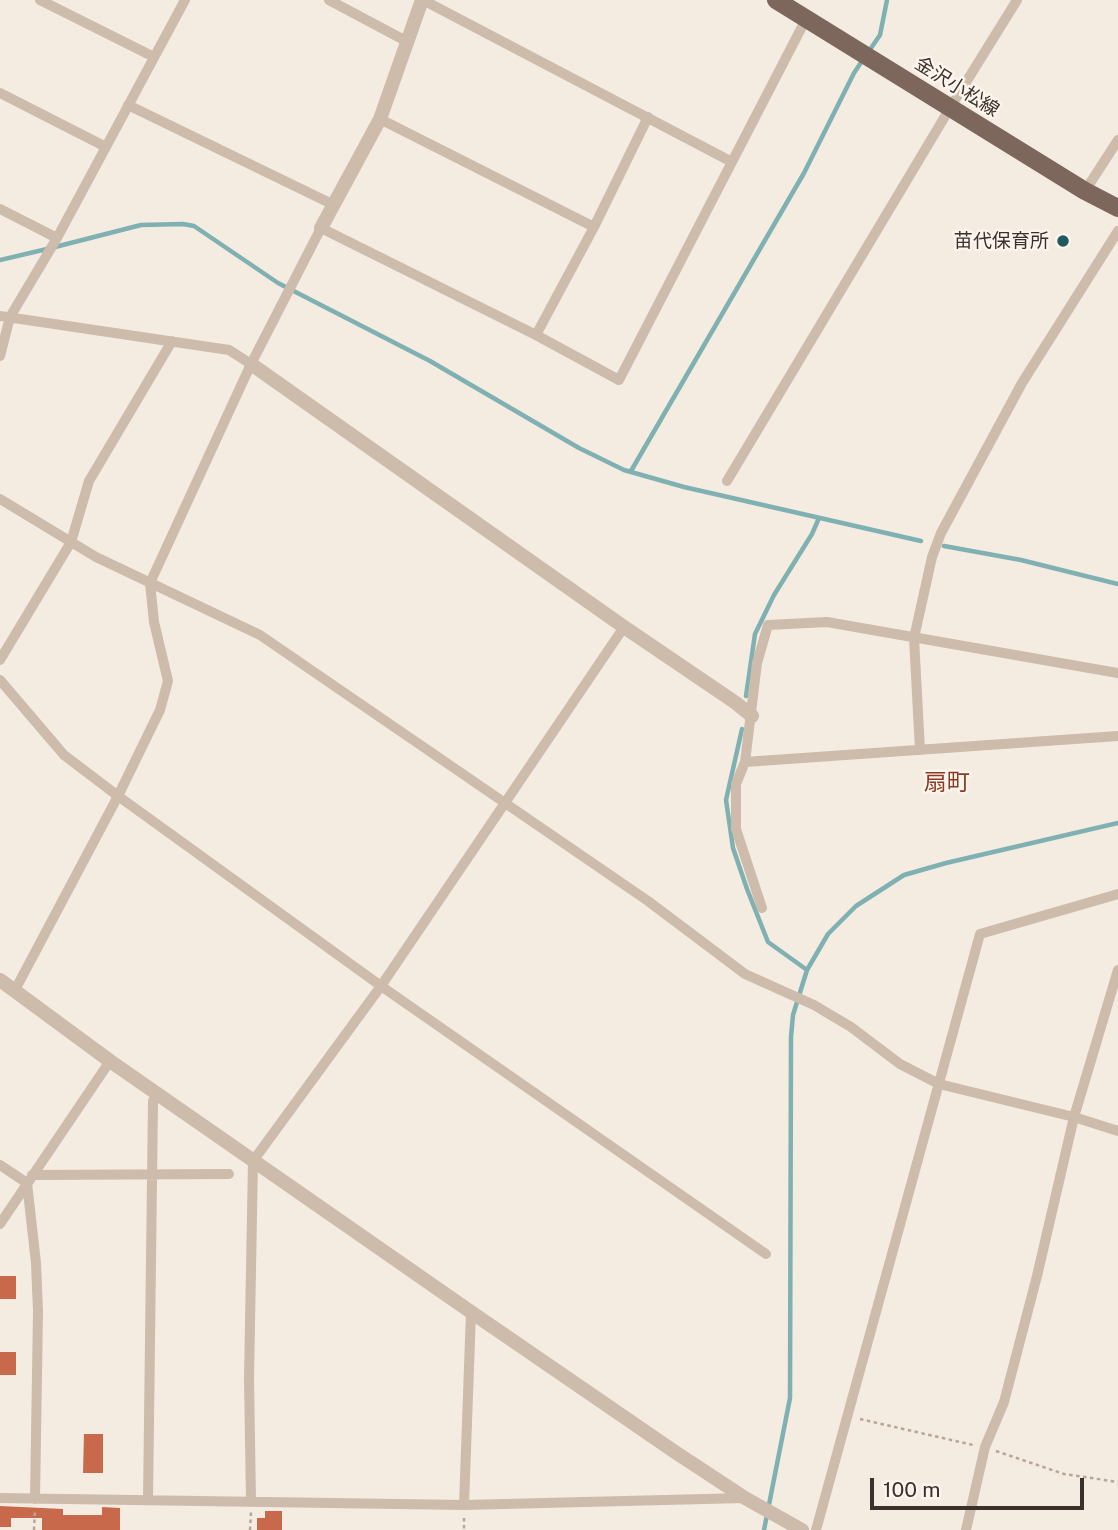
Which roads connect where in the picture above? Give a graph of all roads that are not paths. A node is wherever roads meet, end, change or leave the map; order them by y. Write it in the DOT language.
graph roads {
  1 [pos="40,0"];
  2 [pos="186,0"];
  3 [pos="329,0"];
  4 [pos="423,0"];
  5 [pos="776,0"];
  6 [pos="1017,0"];
  7 [pos="806,19"];
  8 [pos="406,41"];
  9 [pos="154,57"];
  10 [pos="0,93"];
  11 [pos="128,105"];
  12 [pos="950,108"];
  13 [pos="648,117"];
  14 [pos="380,119"];
  15 [pos="1118,140"];
  16 [pos="106,147"];
  17 [pos="732,162"];
  18 [pos="1085,191"];
  19 [pos="334,205"];
  20 [pos="1118,208"];
  21 [pos="0,209"];
  22 [pos="594,227"];
  23 [pos="321,228"];
  24 [pos="1118,231"];
  25 [pos="57,238"];
  26 [pos="5,317"];
  27 [pos="536,335"];
  28 [pos="172,341"];
  29 [pos="0,355"];
  30 [pos="251,364"];
  31 [pos="727,481"];
  32 [pos="0,499"];
  33 [pos="71,542"];
  34 [pos="150,583"];
  35 [pos="624,627"];
  36 [pos="914,638"];
  37 [pos="0,660"];
  38 [pos="1118,672"];
  39 [pos="0,680"];
  40 [pos="1118,682"];
  41 [pos="752,716"];
  42 [pos="1118,737"];
  43 [pos="920,750"];
  44 [pos="744,762"];
  45 [pos="118,796"];
  46 [pos="506,803"];
  47 [pos="1118,894"];
  48 [pos="762,908"];
  49 [pos="1118,970"];
  50 [pos="0,980"];
  51 [pos="381,986"];
  52 [pos="15,990"];
  53 [pos="1115,996"];
  54 [pos="110,1061"];
  55 [pos="939,1084"];
  56 [pos="158,1094"];
  57 [pos="1074,1117"];
  58 [pos="1118,1130"];
  59 [pos="253,1161"];
  60 [pos="0,1165"];
  61 [pos="152,1174"];
  62 [pos="229,1174"];
  63 [pos="29,1179"];
  64 [pos="0,1224"];
  65 [pos="766,1254"];
  66 [pos="471,1312"];
  67 [pos="0,1498"];
  68 [pos="746,1498"];
  69 [pos="35,1499"];
  70 [pos="148,1500"];
  71 [pos="251,1500"];
  72 [pos="464,1504"];
  73 [pos="797,1527"];
  74 [pos="816,1530"];
  75 [pos="966,1530"];
  1 -- 9 [label="street"];
  2 -- 9 [label="street"];
  3 -- 8 [label="street"];
  4 -- 8 [label="street"];
  4 -- 13 [label="street"];
  5 -- 7 [label="main road, 金沢小松線"];
  6 -- 12 [label="street"];
  7 -- 12 [label="main road, 金沢小松線"];
  7 -- 17 [label="street"];
  8 -- 14 [label="street"];
  9 -- 11 [label="street"];
  10 -- 16 [label="street"];
  11 -- 16 [label="street"];
  11 -- 19 [label="street"];
  12 -- 18 [label="main road, 金沢小松線"];
  12 -- 31 [label="street"];
  13 -- 17 [label="street"];
  13 -- 22 [label="street"];
  14 -- 19 [label="street"];
  14 -- 22 [label="street"];
  15 -- 18 [label="street"];
  16 -- 25 [label="street"];
  17 -- 27 [label="street"];
  18 -- 20 [label="main road, 金沢小松線"];
  19 -- 23 [label="street"];
  21 -- 25 [label="street"];
  22 -- 27 [label="street"];
  23 -- 27 [label="street"];
  23 -- 30 [label="street"];
  24 -- 36 [label="street"];
  25 -- 26 [label="street"];
  26 -- 28 [label="street"];
  26 -- 29 [label="street"];
  28 -- 30 [label="street"];
  28 -- 33 [label="street"];
  30 -- 34 [label="street"];
  30 -- 35 [label="street"];
  32 -- 33 [label="street"];
  33 -- 34 [label="street"];
  33 -- 37 [label="street"];
  34 -- 45 [label="street"];
  34 -- 46 [label="street"];
  35 -- 41 [label="street"];
  35 -- 46 [label="street"];
  36 -- 38 [label="street"];
  36 -- 41 [label="street"];
  36 -- 43 [label="street"];
  38 -- 40 [label="street"];
  39 -- 45 [label="street"];
  41 -- 44 [label="street"];
  42 -- 43 [label="street"];
  43 -- 44 [label="street"];
  44 -- 48 [label="street"];
  45 -- 51 [label="street"];
  45 -- 52 [label="street"];
  46 -- 51 [label="street"];
  46 -- 55 [label="street"];
  47 -- 55 [label="street"];
  49 -- 53 [label="street"];
  50 -- 52 [label="street"];
  51 -- 59 [label="street"];
  51 -- 65 [label="street"];
  52 -- 54 [label="street"];
  53 -- 57 [label="street"];
  54 -- 56 [label="street"];
  54 -- 63 [label="street"];
  55 -- 57 [label="street"];
  55 -- 74 [label="street"];
  56 -- 59 [label="street"];
  56 -- 61 [label="street"];
  57 -- 58 [label="street"];
  57 -- 75 [label="street"];
  59 -- 66 [label="street"];
  59 -- 71 [label="street"];
  60 -- 63 [label="street"];
  61 -- 62 [label="street"];
  61 -- 63 [label="street"];
  61 -- 70 [label="street"];
  63 -- 64 [label="street"];
  63 -- 69 [label="street"];
  66 -- 68 [label="street"];
  66 -- 72 [label="street"];
  67 -- 69 [label="street"];
  68 -- 72 [label="street"];
  68 -- 73 [label="street"];
  69 -- 70 [label="street"];
  70 -- 71 [label="street"];
  71 -- 72 [label="street"];
}
